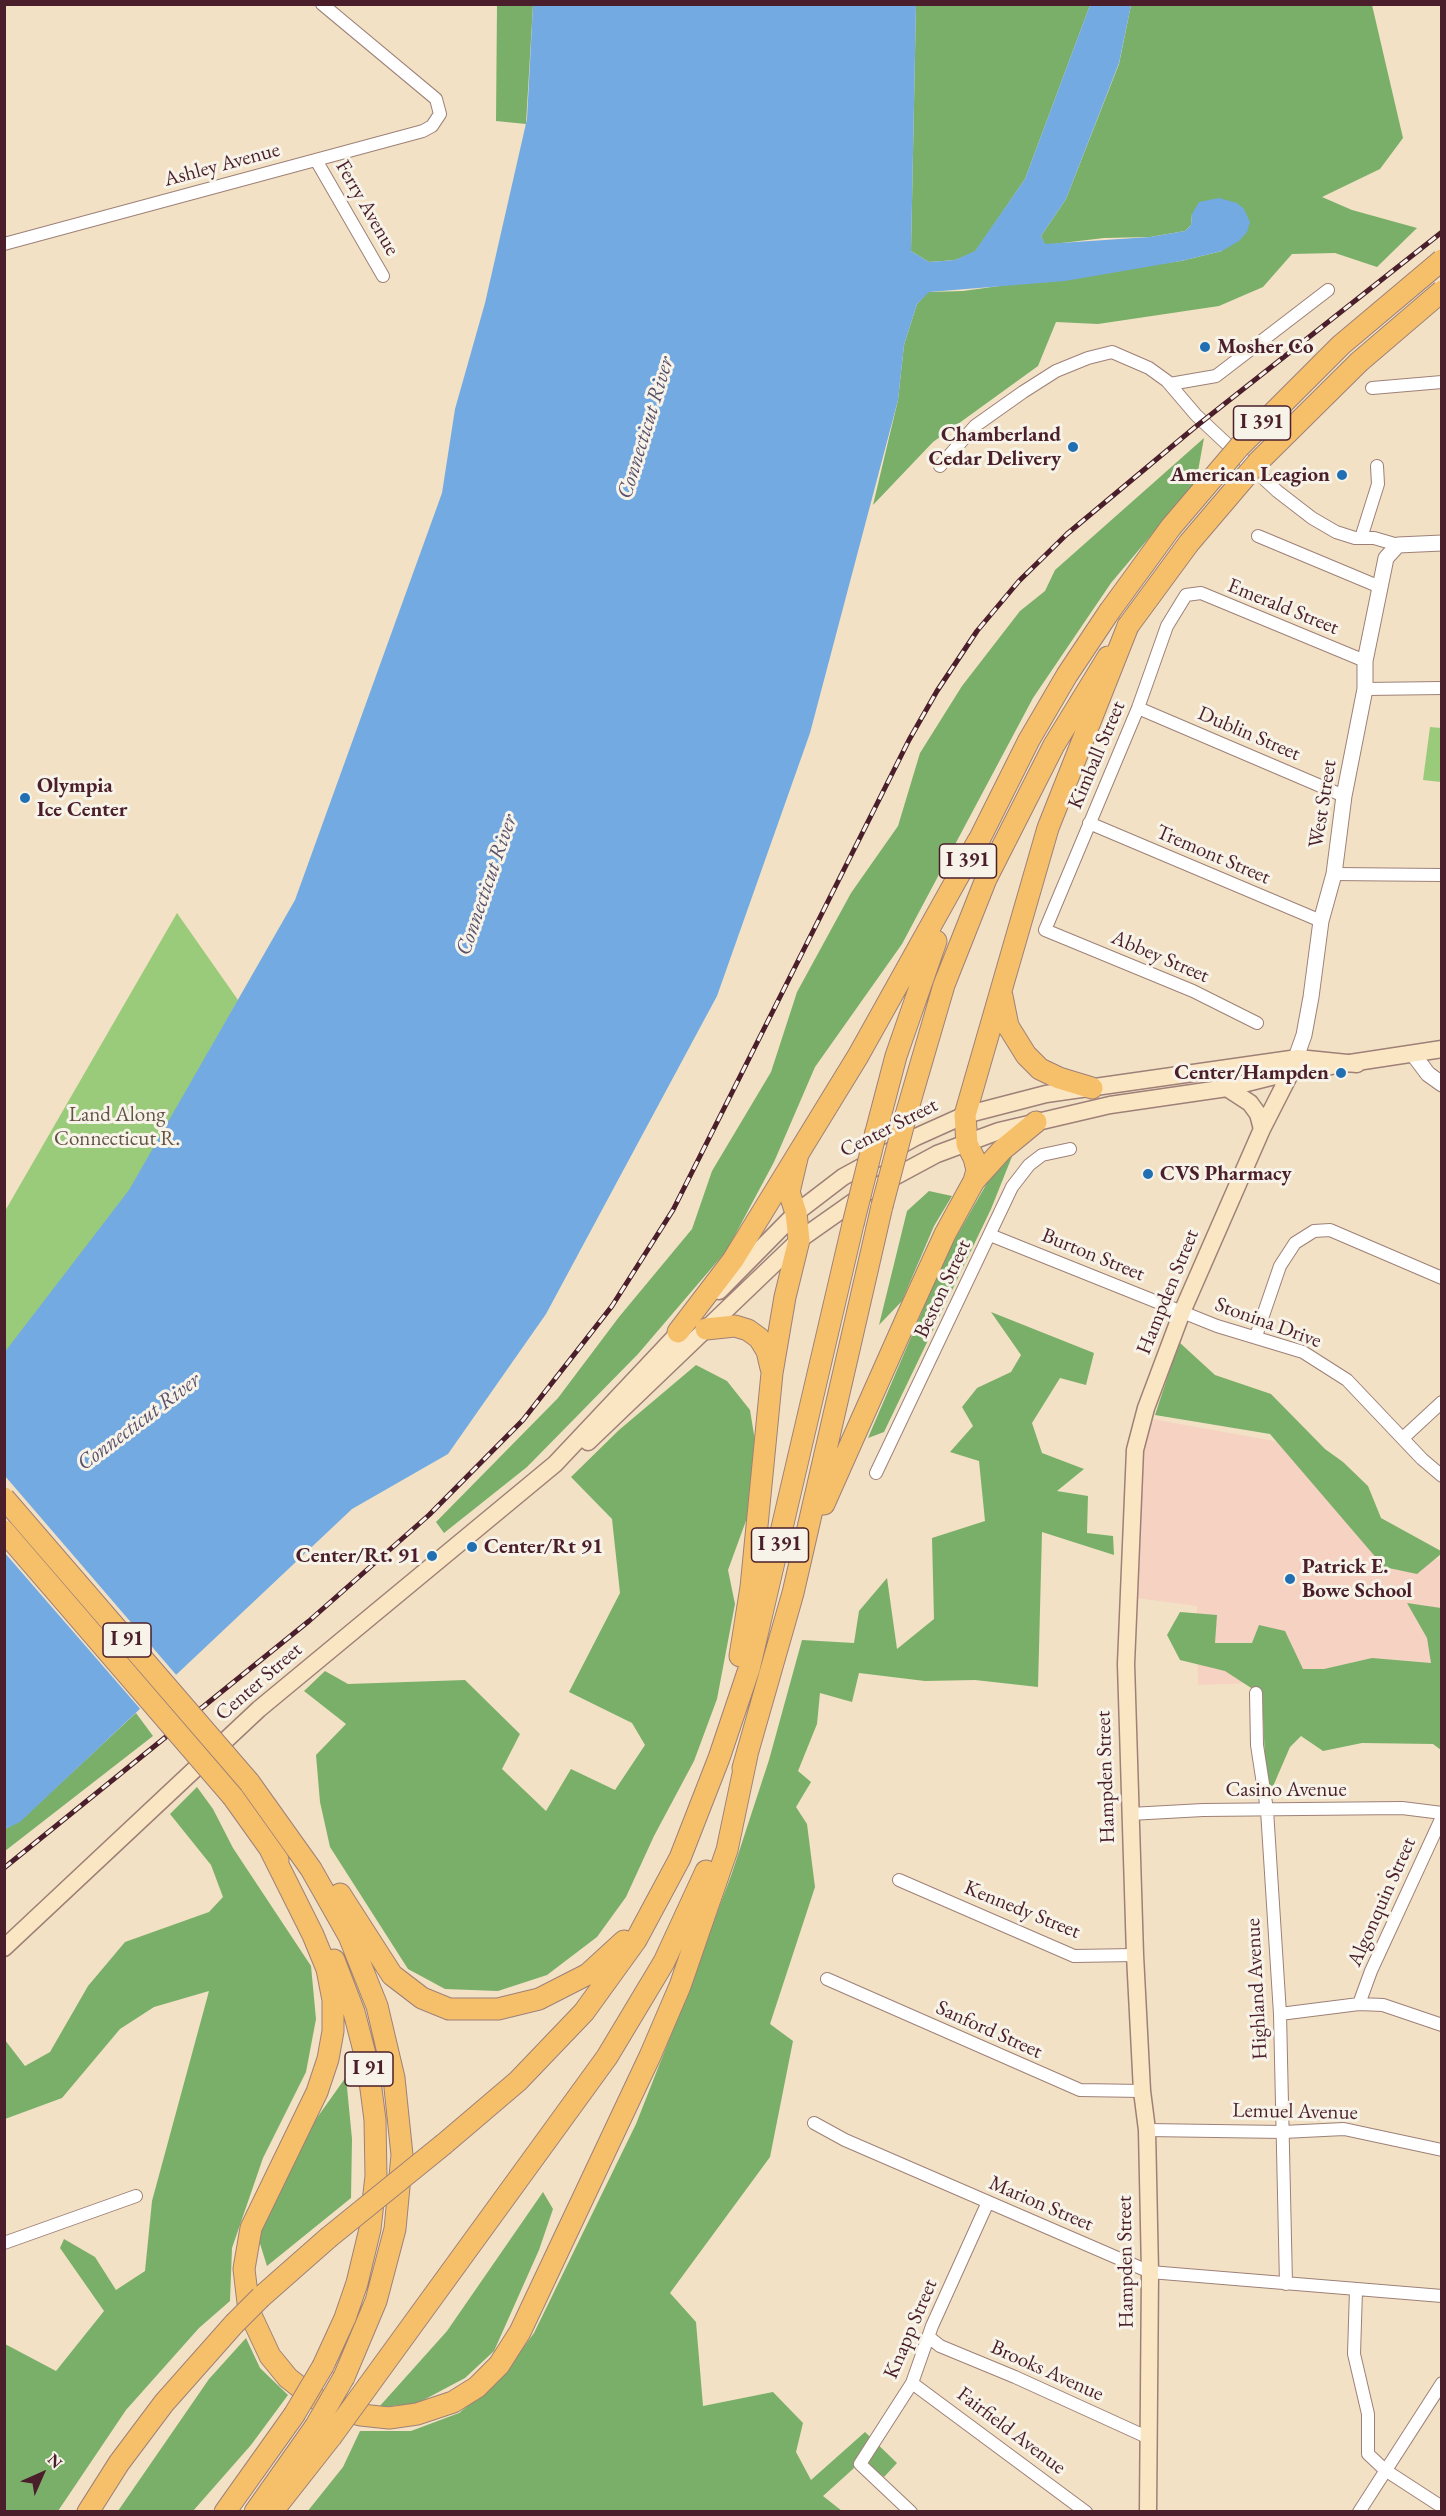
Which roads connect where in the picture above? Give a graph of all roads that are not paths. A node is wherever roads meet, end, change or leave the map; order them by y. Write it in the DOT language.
graph roads {
  1 [pos="322,4"];
  2 [pos="316,160"];
  3 [pos="4,244"];
  4 [pos="1442,260"];
  5 [pos="383,276"];
  6 [pos="1328,290"];
  7 [pos="1442,291"];
  8 [pos="1442,382"];
  9 [pos="1170,384"];
  10 [pos="1372,388"];
  11 [pos="940,466"];
  12 [pos="1377,466"];
  13 [pos="1257,536"];
  14 [pos="1361,538"];
  15 [pos="1442,543"];
  16 [pos="1398,545"];
  17 [pos="1380,587"];
  18 [pos="1186,595"];
  19 [pos="1128,626"];
  20 [pos="1365,661"];
  21 [pos="1442,688"];
  22 [pos="1365,689"];
  23 [pos="1138,708"];
  24 [pos="1344,796"];
  25 [pos="1089,823"];
  26 [pos="978,841"];
  27 [pos="1334,874"];
  28 [pos="1442,875"];
  29 [pos="1321,921"];
  30 [pos="1045,930"];
  31 [pos="1001,990"];
  32 [pos="1257,1023"];
  33 [pos="1442,1049"];
  34 [pos="1413,1054"];
  35 [pos="1294,1065"];
  36 [pos="1442,1084"];
  37 [pos="1092,1088"];
  38 [pos="1227,1088"];
  39 [pos="965,1115"];
  40 [pos="1036,1122"];
  41 [pos="1262,1129"];
  42 [pos="967,1144"];
  43 [pos="1070,1149"];
  44 [pos="798,1154"];
  45 [pos="974,1181"];
  46 [pos="796,1213"];
  47 [pos="990,1235"];
  48 [pos="799,1240"];
  49 [pos="1442,1278"];
  50 [pos="1182,1312"];
  51 [pos="706,1329"];
  52 [pos="678,1332"];
  53 [pos="1256,1336"];
  54 [pos="772,1373"];
  55 [pos="1442,1402"];
  56 [pos="1402,1438"];
  57 [pos="555,1464"];
  58 [pos="876,1473"];
  59 [pos="1442,1476"];
  60 [pos="4,1498"];
  61 [pos="4,1531"];
  62 [pos="802,1557"];
  63 [pos="1256,1693"];
  64 [pos="747,1755"];
  65 [pos="719,1758"];
  66 [pos="1267,1810"];
  67 [pos="1130,1814"];
  68 [pos="1442,1815"];
  69 [pos="278,1820"];
  70 [pos="270,1849"];
  71 [pos="680,1858"];
  72 [pos="899,1880"];
  73 [pos="4,1948"];
  74 [pos="1135,1955"];
  75 [pos="827,1979"];
  76 [pos="1359,2004"];
  77 [pos="1280,2014"];
  78 [pos="1442,2025"];
  79 [pos="1142,2091"];
  80 [pos="814,2123"];
  81 [pos="1147,2130"];
  82 [pos="1283,2132"];
  83 [pos="1442,2150"];
  84 [pos="136,2196"];
  85 [pos="988,2202"];
  86 [pos="4,2243"];
  87 [pos="1150,2272"];
  88 [pos="1286,2284"];
  89 [pos="1356,2290"];
  90 [pos="1442,2296"];
  91 [pos="930,2338"];
  92 [pos="912,2383"];
  93 [pos="1442,2383"];
  94 [pos="323,2432"];
  95 [pos="1149,2438"];
  96 [pos="1385,2470"];
  97 [pos="1442,2507"];
  98 [pos="88,2511"];
  99 [pos="225,2511"];
  100 [pos="255,2511"];
  101 [pos="272,2511"];
  102 [pos="911,2511"];
  103 [pos="1086,2511"];
  104 [pos="1148,2511"];
  105 [pos="1359,2511"];
  1 -- 2 [label="street, Ashley Avenue"];
  2 -- 3 [label="street, Ashley Avenue"];
  2 -- 5 [label="street, Ferry Avenue"];
  4 -- 26 [label="highway, I 391, bridge"];
  6 -- 9 [label="street"];
  7 -- 19 [label="highway, I 391, bridge"];
  8 -- 10 [label="street"];
  9 -- 11 [label="street"];
  9 -- 14 [label="street"];
  12 -- 14 [label="street"];
  13 -- 17 [label="street"];
  14 -- 16 [label="street"];
  15 -- 16 [label="street"];
  16 -- 17 [label="street, West Street"];
  17 -- 20 [label="street, West Street"];
  18 -- 20 [label="street, Emerald Street"];
  18 -- 23 [label="street, Kimball Street"];
  19 -- 31 [label="highway"];
  19 -- 62 [label="highway, I 391, bridge"];
  20 -- 22 [label="street, West Street"];
  21 -- 22 [label="street"];
  22 -- 24 [label="street, West Street"];
  23 -- 24 [label="street, Dublin Street"];
  23 -- 25 [label="street, Kimball Street"];
  24 -- 27 [label="street, West Street"];
  25 -- 29 [label="street, Tremont Street"];
  25 -- 30 [label="street, Kimball Street"];
  26 -- 44 [label="highway"];
  26 -- 65 [label="highway, I 391, bridge"];
  27 -- 28 [label="street"];
  27 -- 29 [label="street, West Street"];
  29 -- 35 [label="street, West Street"];
  30 -- 32 [label="street, Abbey Street"];
  31 -- 37 [label="highway"];
  31 -- 39 [label="highway"];
  33 -- 34 [label="main road, Center Street"];
  34 -- 35 [label="main road, Center Street"];
  34 -- 36 [label="street"];
  35 -- 37 [label="main road, Center Street"];
  35 -- 38 [label="main road, Center Street"];
  35 -- 41 [label="main road, Hampden Street"];
  37 -- 39 [label="main road, Center Street"];
  38 -- 40 [label="main road, Center Street"];
  38 -- 41 [label="main road"];
  39 -- 42 [label="highway"];
  39 -- 46 [label="main road, Center Street"];
  40 -- 42 [label="main road, Center Street"];
  40 -- 45 [label="highway"];
  41 -- 50 [label="main road, Hampden Street"];
  42 -- 45 [label="highway"];
  42 -- 48 [label="main road, Center Street"];
  43 -- 47 [label="street, Beston Street"];
  44 -- 46 [label="highway"];
  44 -- 52 [label="highway"];
  45 -- 62 [label="highway"];
  46 -- 48 [label="highway"];
  46 -- 52 [label="main road, Center Street"];
  47 -- 50 [label="street, Burton Street"];
  47 -- 58 [label="street, Beston Street"];
  48 -- 51 [label="main road, Center Street"];
  48 -- 54 [label="highway"];
  49 -- 53 [label="street"];
  50 -- 53 [label="street, Stonina Drive"];
  50 -- 67 [label="main road, Hampden Street"];
  51 -- 54 [label="highway"];
  51 -- 57 [label="main road, Center Street"];
  52 -- 57 [label="main road, Center Street"];
  53 -- 56 [label="street, Stonina Drive"];
  54 -- 65 [label="highway"];
  55 -- 56 [label="street"];
  56 -- 59 [label="street, Stonina Drive"];
  57 -- 73 [label="main road, Center Street"];
  60 -- 69 [label="highway, I 91, bridge"];
  61 -- 70 [label="highway, I 91, bridge"];
  62 -- 64 [label="highway, I 391"];
  63 -- 66 [label="street, Highland Avenue"];
  64 -- 70 [label="highway"];
  64 -- 94 [label="highway, bridge"];
  65 -- 71 [label="highway, I 391"];
  66 -- 67 [label="street, Casino Avenue"];
  66 -- 68 [label="street, Casino Avenue"];
  66 -- 77 [label="street, Highland Avenue"];
  67 -- 74 [label="main road, Hampden Street"];
  68 -- 76 [label="street, Algonquin Street"];
  69 -- 71 [label="highway"];
  69 -- 94 [label="highway, I 91, bridge"];
  70 -- 99 [label="highway, I 91, bridge"];
  71 -- 98 [label="highway, bridge"];
  72 -- 74 [label="street, Kennedy Street"];
  74 -- 79 [label="main road, Hampden Street"];
  75 -- 79 [label="street, Sanford Street"];
  76 -- 77 [label="street"];
  76 -- 78 [label="street"];
  77 -- 82 [label="street, Highland Avenue"];
  79 -- 81 [label="main road, Hampden Street"];
  80 -- 85 [label="street, Marion Street"];
  81 -- 82 [label="street, Lemuel Avenue"];
  81 -- 87 [label="main road, Hampden Street"];
  82 -- 83 [label="street, Lemuel Avenue"];
  82 -- 88 [label="street, Highland Avenue"];
  84 -- 86 [label="street"];
  85 -- 87 [label="street, Marion Street"];
  85 -- 91 [label="street, Knapp Street"];
  87 -- 88 [label="street, Marion Street"];
  87 -- 95 [label="main road, Hampden Street"];
  88 -- 89 [label="street, Marion Street"];
  89 -- 90 [label="street, Marion Street"];
  89 -- 96 [label="street"];
  91 -- 92 [label="street, Knapp Street"];
  91 -- 95 [label="street, Brooks Avenue"];
  92 -- 102 [label="street, Knapp Street"];
  92 -- 103 [label="street, Fairfield Avenue"];
  93 -- 96 [label="street"];
  94 -- 100 [label="highway, I 91"];
  94 -- 101 [label="highway"];
  95 -- 104 [label="main road, Hampden Street"];
  96 -- 97 [label="street"];
  96 -- 105 [label="street"];
}
